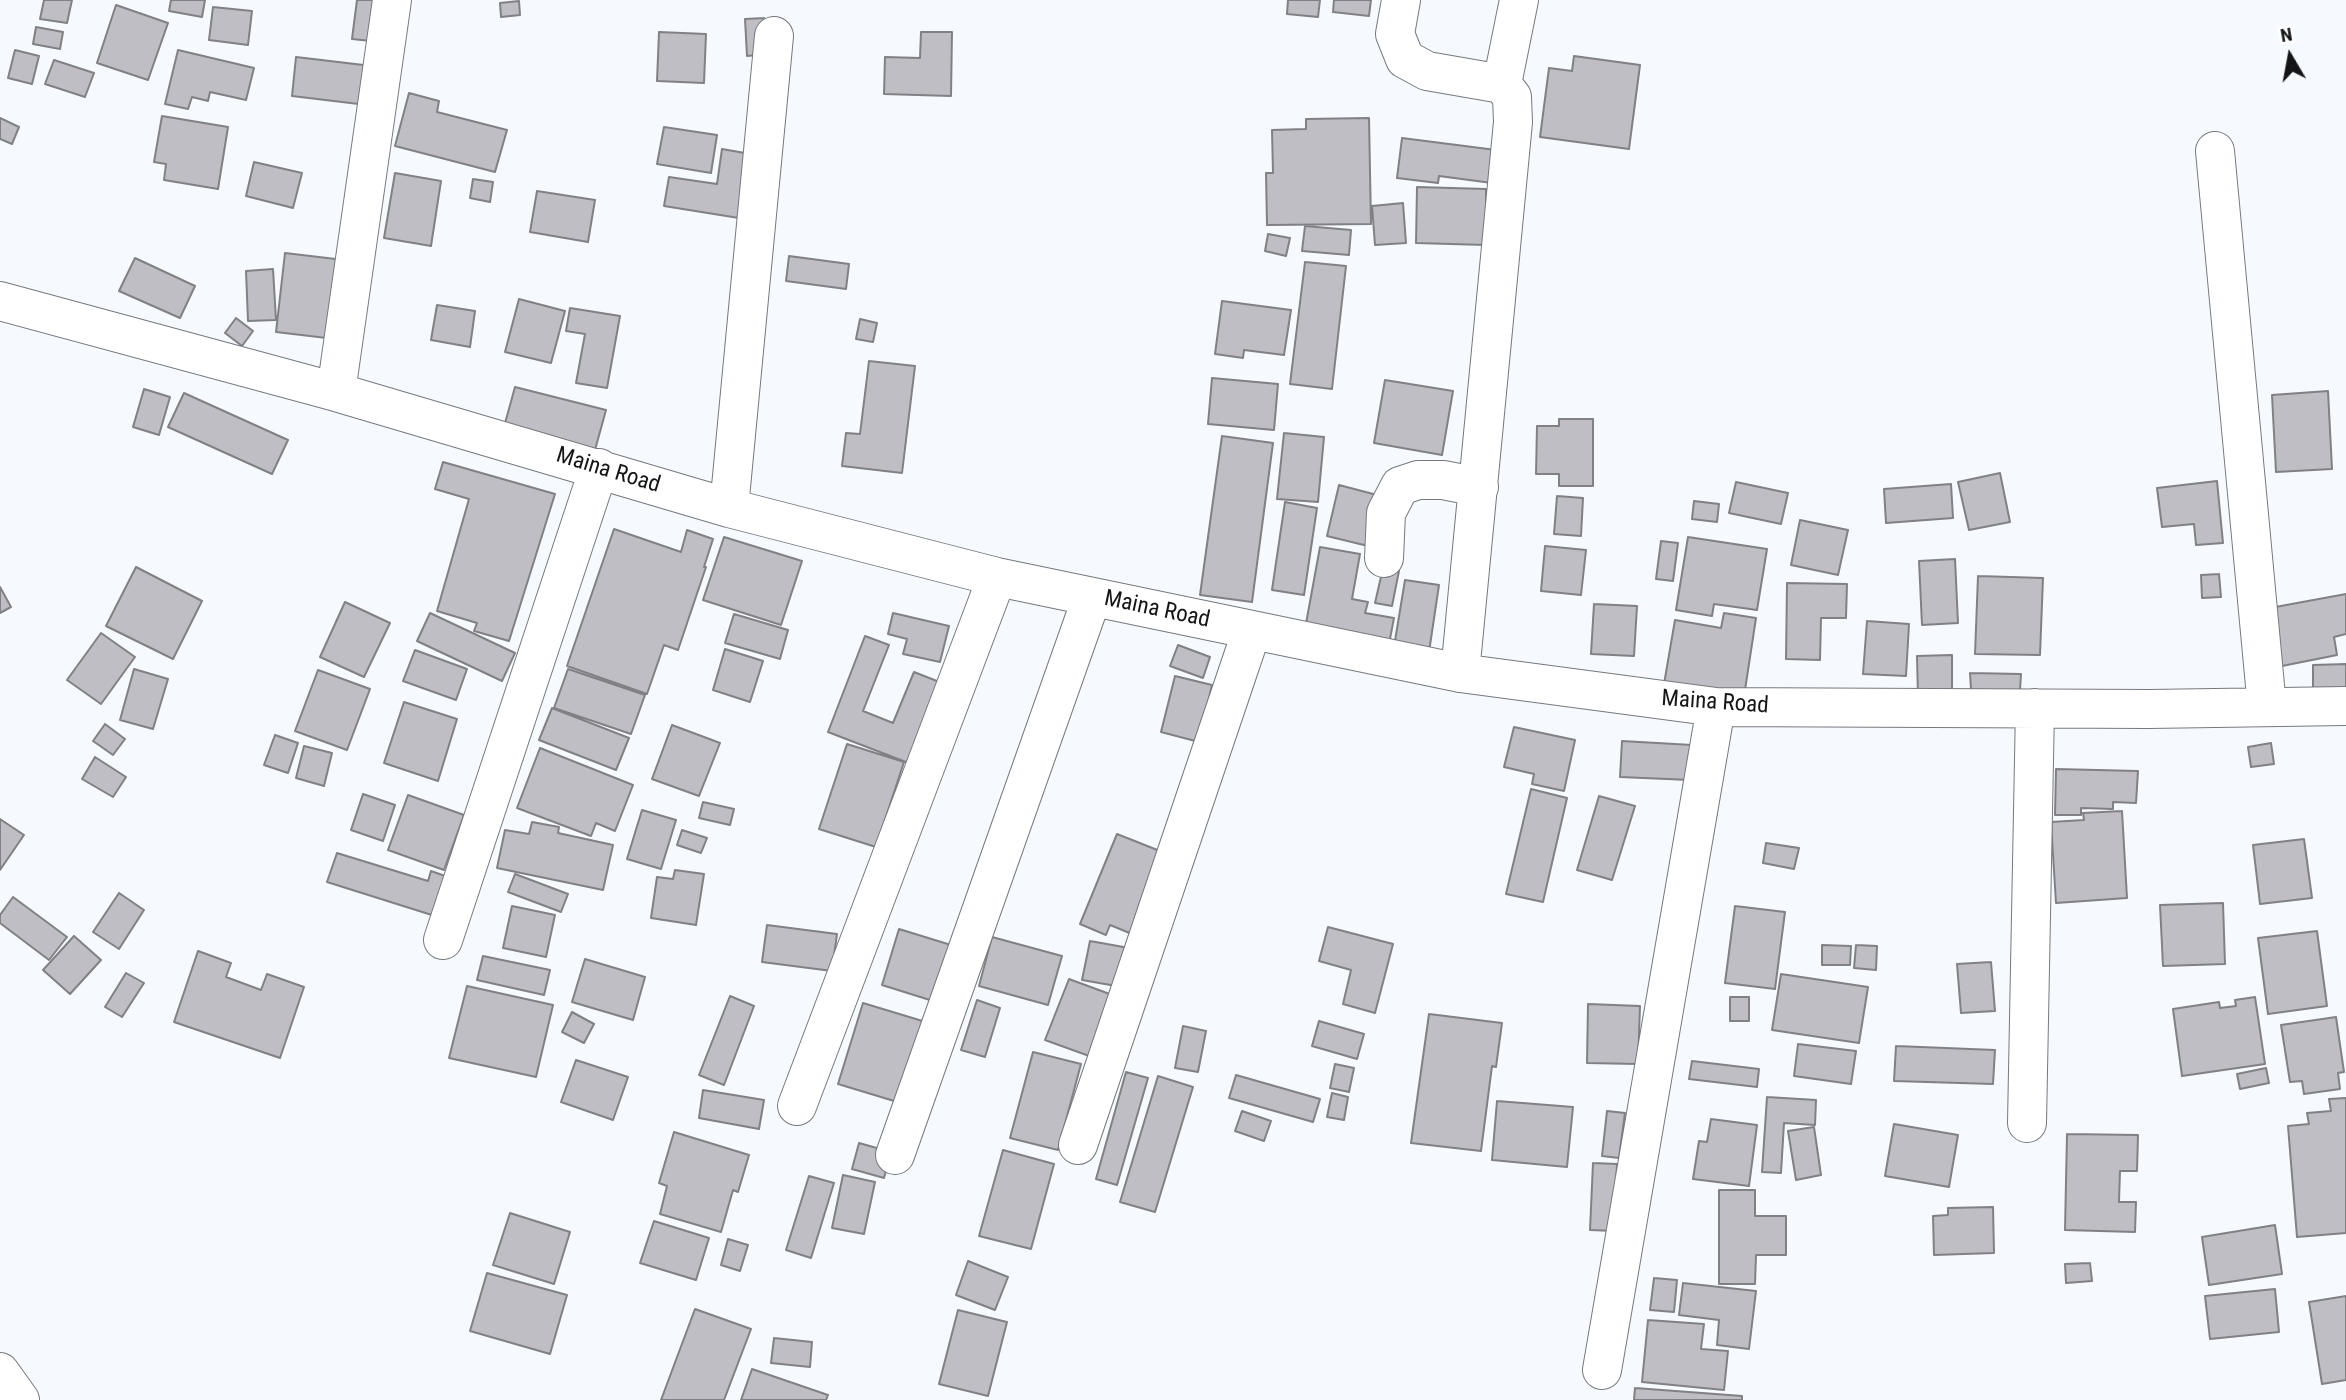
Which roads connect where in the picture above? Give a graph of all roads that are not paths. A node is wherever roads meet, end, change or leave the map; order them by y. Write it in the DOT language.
graph roads {
  1 [pos="392,0"];
  2 [pos="1401,0"];
  3 [pos="1519,0"];
  4 [pos="774,36"];
  5 [pos="1502,84"];
  6 [pos="2216,151"];
  7 [pos="0,301"];
  8 [pos="336,392"];
  9 [pos="599,468"];
  10 [pos="1479,487"];
  11 [pos="729,508"];
  12 [pos="1384,558"];
  13 [pos="997,577"];
  14 [pos="1091,597"];
  15 [pos="1252,630"];
  16 [pos="1460,673"];
  17 [pos="2346,706"];
  18 [pos="1716,707"];
  19 [pos="2267,707"];
  20 [pos="2035,708"];
  21 [pos="443,940"];
  22 [pos="797,1105"];
  23 [pos="2027,1123"];
  24 [pos="1078,1145"];
  25 [pos="895,1155"];
  26 [pos="1602,1370"];
  27 [pos="0,1372"];
  28 [pos="20,1400"];
  1 -- 8 [label="street"];
  2 -- 5 [label="street"];
  3 -- 5 [label="street"];
  4 -- 11 [label="street"];
  5 -- 10 [label="street"];
  6 -- 19 [label="street"];
  7 -- 8 [label="street, Maina Road"];
  8 -- 9 [label="street, Maina Road"];
  9 -- 11 [label="street, Maina Road"];
  9 -- 21 [label="street"];
  10 -- 12 [label="street"];
  10 -- 16 [label="street"];
  11 -- 13 [label="street, Maina Road"];
  13 -- 14 [label="street, Maina Road"];
  13 -- 22 [label="street"];
  14 -- 15 [label="street, Maina Road"];
  14 -- 25 [label="street"];
  15 -- 16 [label="street, Maina Road"];
  15 -- 24 [label="street"];
  16 -- 18 [label="street, Maina Road"];
  17 -- 19 [label="street, Maina Road"];
  18 -- 20 [label="street, Maina Road"];
  18 -- 26 [label="street"];
  19 -- 20 [label="street, Maina Road"];
  20 -- 23 [label="street"];
  27 -- 28 [label="street"];
}
